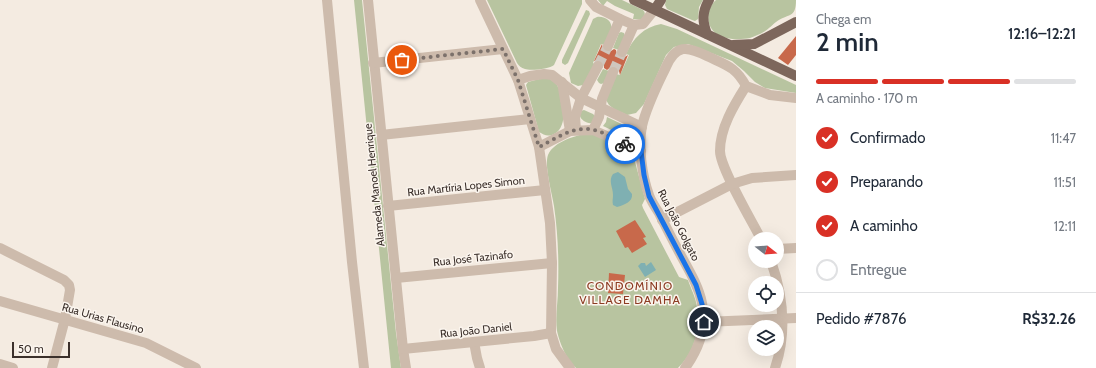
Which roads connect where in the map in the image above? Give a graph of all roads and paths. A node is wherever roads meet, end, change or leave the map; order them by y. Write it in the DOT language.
graph roads {
  1 [pos="327,0"];
  2 [pos="368,0"];
  3 [pos="480,0"];
  4 [pos="590,0"];
  5 [pos="634,0"];
  6 [pos="660,0"];
  7 [pos="709,0"];
  8 [pos="655,9"];
  9 [pos="620,19"];
  10 [pos="796,22"];
  11 [pos="634,25"];
  12 [pos="707,34"];
  13 [pos="731,45"];
  14 [pos="608,46"];
  15 [pos="503,49"];
  16 [pos="622,52"];
  17 [pos="373,63"];
  18 [pos="598,66"];
  19 [pos="613,72"];
  20 [pos="796,76"];
  21 [pos="518,80"];
  22 [pos="562,82"];
  23 [pos="746,86"];
  24 [pos="581,98"];
  25 [pos="796,98"];
  26 [pos="600,108"];
  27 [pos="530,119"];
  28 [pos="642,126"];
  29 [pos="573,130"];
  30 [pos="593,130"];
  31 [pos="381,135"];
  32 [pos="539,147"];
  33 [pos="641,151"];
  34 [pos="796,175"];
  35 [pos="732,184"];
  36 [pos="545,190"];
  37 [pos="388,206"];
  38 [pos="662,220"];
  39 [pos="757,232"];
  40 [pos="0,248"];
  41 [pos="796,248"];
  42 [pos="784,249"];
  43 [pos="552,263"];
  44 [pos="774,268"];
  45 [pos="396,278"];
  46 [pos="0,301"];
  47 [pos="796,318"];
  48 [pos="65,319"];
  49 [pos="783,319"];
  50 [pos="704,322"];
  51 [pos="551,333"];
  52 [pos="474,342"];
  53 [pos="403,349"];
  54 [pos="0,364"];
  55 [pos="12,368"];
  56 [pos="52,368"];
  57 [pos="196,368"];
  58 [pos="364,368"];
  59 [pos="406,368"];
  60 [pos="480,368"];
  61 [pos="570,368"];
  62 [pos="685,368"];
  63 [pos="775,368"];
  1 -- 58 [label="street"];
  2 -- 17 [label="street, Alameda Manoel Henrique"];
  3 -- 15 [label="street"];
  4 -- 9 [label="street"];
  5 -- 8 [label="main road"];
  6 -- 8 [label="main road"];
  7 -- 12 [label="main road"];
  8 -- 11 [label="street"];
  8 -- 12 [label="main road"];
  9 -- 11 [label="street"];
  9 -- 14 [label="street"];
  10 -- 13 [label="main road"];
  11 -- 16 [label="street"];
  12 -- 13 [label="main road"];
  13 -- 20 [label="main road"];
  15 -- 17 [label="street"];
  15 -- 21 [label="street"];
  17 -- 31 [label="street, Alameda Manoel Henrique"];
  18 -- 24 [label="street"];
  19 -- 26 [label="street"];
  21 -- 22 [label="street"];
  21 -- 27 [label="street"];
  22 -- 24 [label="street"];
  22 -- 29 [label="street"];
  23 -- 25 [label="street"];
  23 -- 28 [label="street, Rua João Golgato"];
  23 -- 35 [label="street"];
  24 -- 26 [label="street"];
  24 -- 29 [label="street"];
  26 -- 28 [label="street"];
  26 -- 30 [label="street"];
  27 -- 31 [label="street"];
  27 -- 32 [label="street"];
  28 -- 33 [label="street, Rua João Golgato"];
  29 -- 30 [label="street"];
  29 -- 32 [label="street"];
  30 -- 33 [label="street"];
  31 -- 37 [label="street, Alameda Manoel Henrique"];
  32 -- 36 [label="street"];
  33 -- 38 [label="street, Rua João Golgato"];
  34 -- 35 [label="street"];
  35 -- 38 [label="street"];
  35 -- 39 [label="street"];
  36 -- 37 [label="street, Rua Martíria Lopes Simon"];
  36 -- 43 [label="street"];
  37 -- 45 [label="street, Alameda Manoel Henrique"];
  38 -- 50 [label="street, Rua João Golgato"];
  40 -- 48 [label="street"];
  41 -- 42 [label="street"];
  43 -- 45 [label="street, Rua José Tazinafo"];
  43 -- 51 [label="street"];
  44 -- 49 [label="street"];
  45 -- 53 [label="street, Alameda Manoel Henrique"];
  46 -- 48 [label="street, Rua Urias Flausino"];
  47 -- 49 [label="street"];
  48 -- 56 [label="street"];
  48 -- 57 [label="street, Rua Urias Flausino"];
  49 -- 50 [label="street"];
  49 -- 63 [label="street"];
  50 -- 62 [label="street, Rua João Golgato"];
  51 -- 52 [label="street, Rua João Daniel"];
  51 -- 61 [label="street"];
  52 -- 53 [label="street, Rua João Daniel"];
  52 -- 60 [label="street"];
  53 -- 59 [label="street, Alameda Manoel Henrique"];
  54 -- 55 [label="street"];
}
